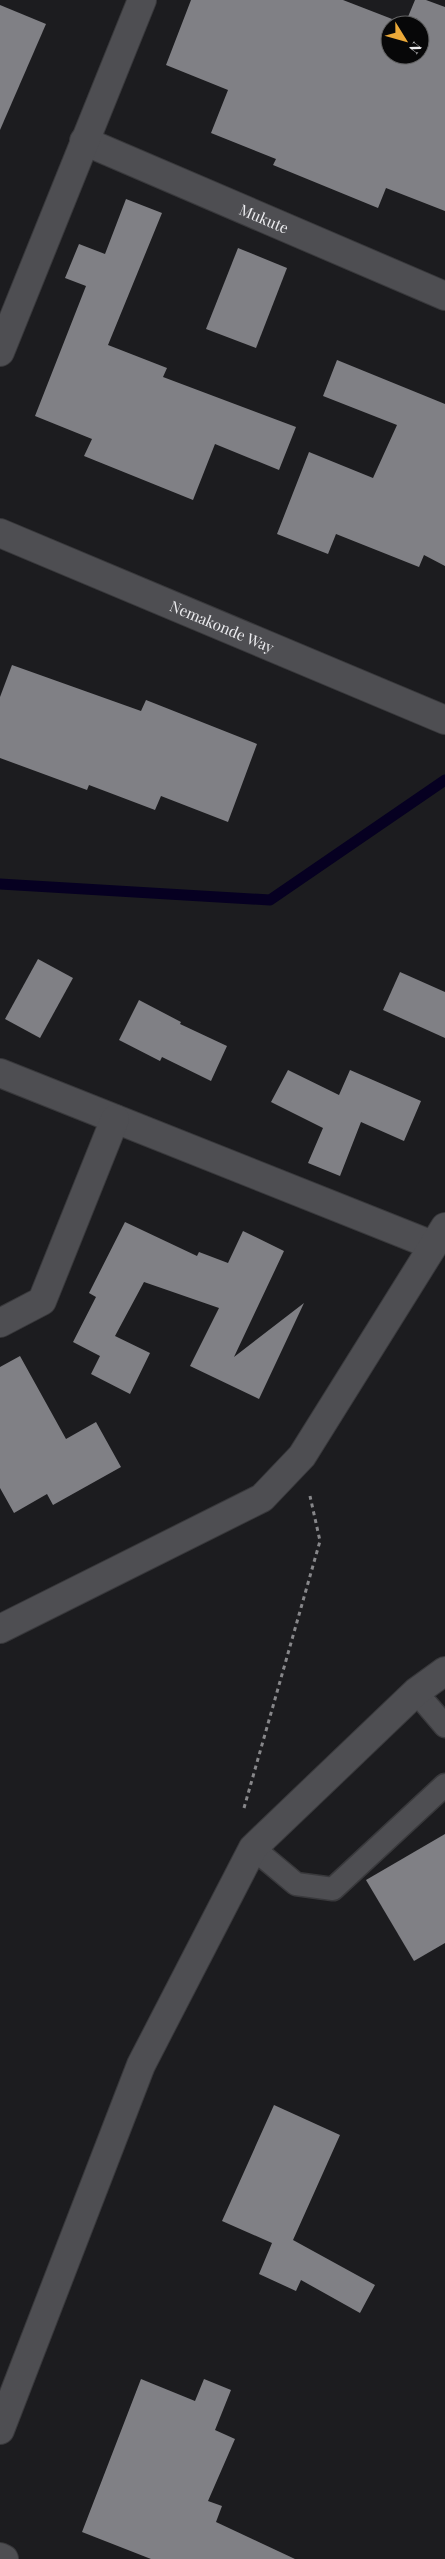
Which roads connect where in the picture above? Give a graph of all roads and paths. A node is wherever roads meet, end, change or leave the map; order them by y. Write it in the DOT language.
graph roads {
  1 [pos="142,0"];
  2 [pos="84,141"];
  3 [pos="445,296"];
  4 [pos="0,352"];
  5 [pos="0,532"];
  6 [pos="445,720"];
  7 [pos="0,1073"];
  8 [pos="115,1119"];
  9 [pos="438,1236"];
  10 [pos="0,1323"];
  11 [pos="302,1456"];
  12 [pos="0,1629"];
  13 [pos="445,1671"];
  14 [pos="416,1692"];
  15 [pos="445,1726"];
  16 [pos="445,1785"];
  17 [pos="253,1848"];
  18 [pos="0,2430"];
  19 [pos="0,2557"];
  20 [pos="4,2559"];
  1 -- 2 [label="street"];
  2 -- 3 [label="street, Mukute"];
  2 -- 4 [label="street"];
  5 -- 6 [label="street, Nemakonde Way"];
  7 -- 8 [label="street"];
  8 -- 9 [label="street"];
  8 -- 10 [label="street"];
  9 -- 11 [label="street"];
  11 -- 12 [label="street"];
  11 -- 17 [label="path"];
  13 -- 14 [label="street"];
  14 -- 15 [label="lane"];
  14 -- 17 [label="street"];
  16 -- 17 [label="lane"];
  17 -- 18 [label="street"];
  19 -- 20 [label="street"];
}
